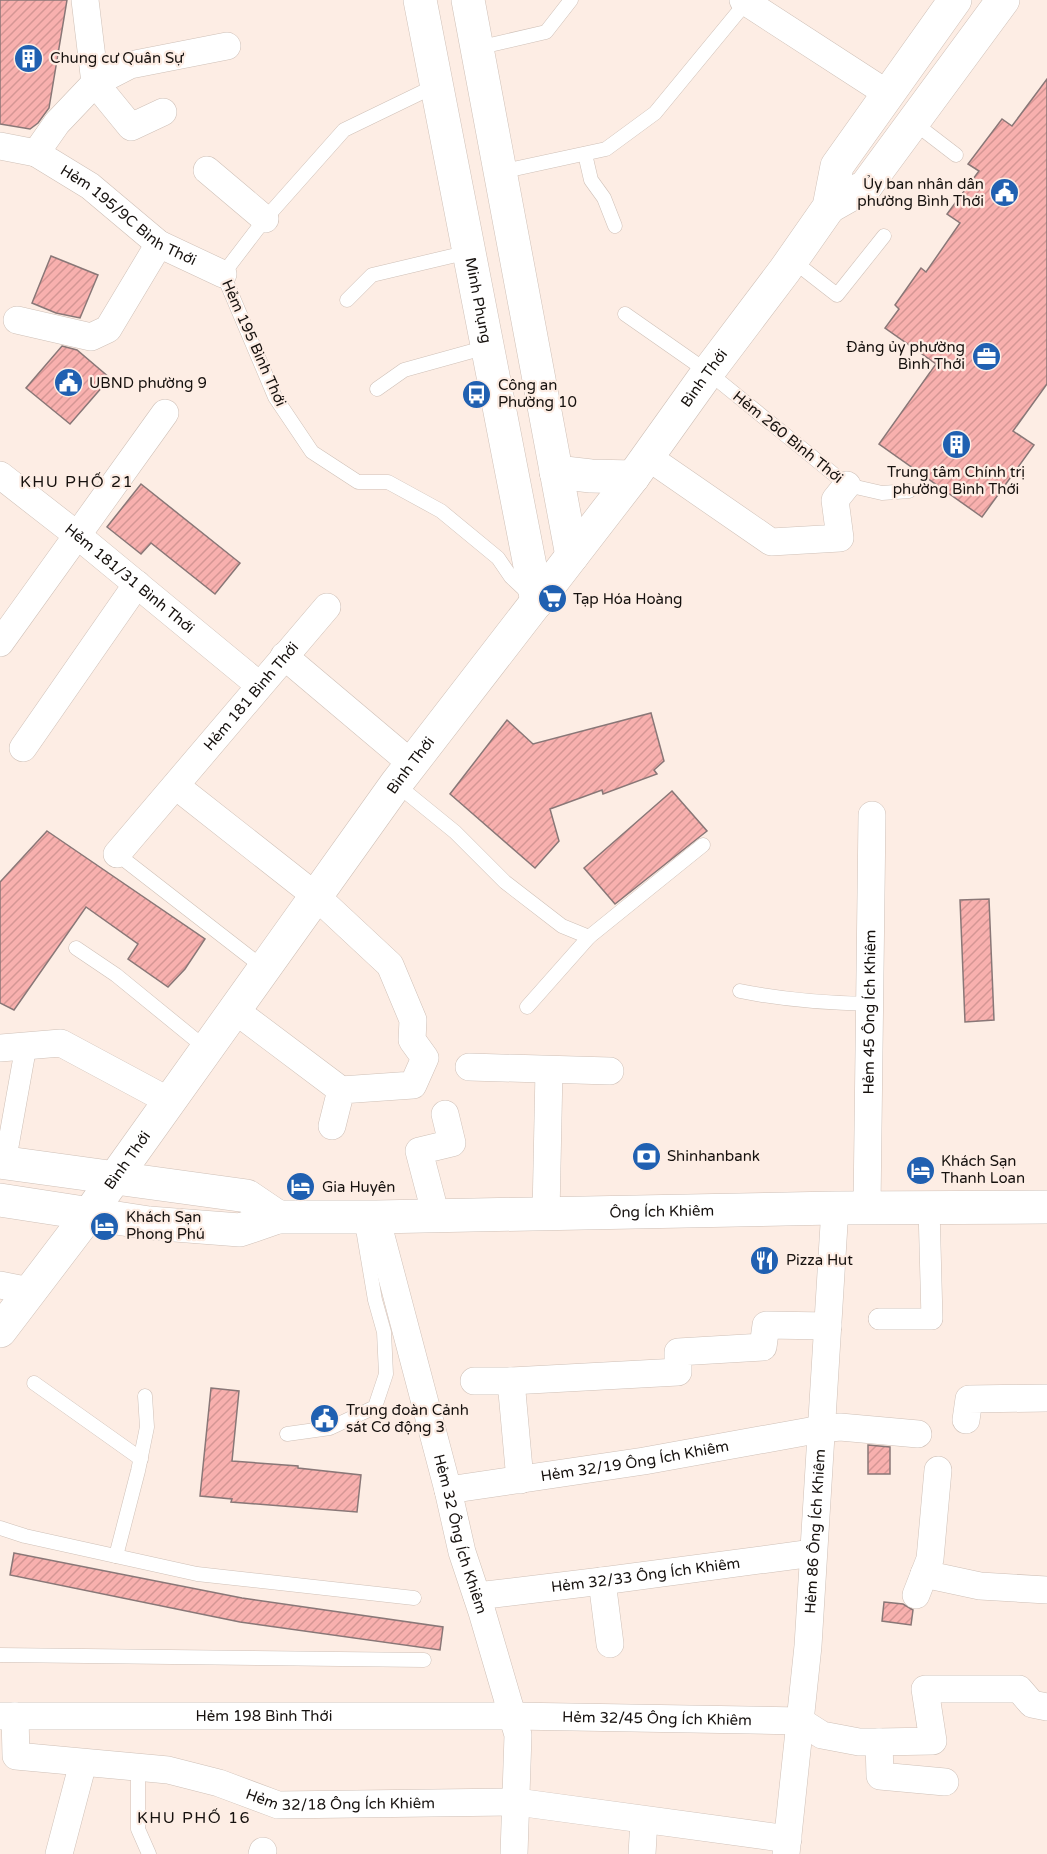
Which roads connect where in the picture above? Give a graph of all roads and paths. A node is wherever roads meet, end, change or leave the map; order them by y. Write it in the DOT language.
graph roads {
  1 [pos="85,0"];
  2 [pos="420,0"];
  3 [pos="468,0"];
  4 [pos="571,0"];
  5 [pos="955,0"];
  6 [pos="1002,0"];
  7 [pos="746,1"];
  8 [pos="228,46"];
  9 [pos="477,48"];
  10 [pos="95,84"];
  11 [pos="436,85"];
  12 [pos="888,94"];
  13 [pos="163,112"];
  14 [pos="915,118"];
  15 [pos="0,146"];
  16 [pos="36,153"];
  17 [pos="585,154"];
  18 [pos="956,155"];
  19 [pos="207,170"];
  20 [pos="500,172"];
  21 [pos="829,207"];
  22 [pos="265,219"];
  23 [pos="615,226"];
  24 [pos="884,236"];
  25 [pos="159,244"];
  26 [pos="469,252"];
  27 [pos="792,260"];
  28 [pos="223,274"];
  29 [pos="346,300"];
  30 [pos="625,314"];
  31 [pos="17,320"];
  32 [pos="487,347"];
  33 [pos="708,372"];
  34 [pos="377,389"];
  35 [pos="165,413"];
  36 [pos="640,467"];
  37 [pos="556,472"];
  38 [pos="0,475"];
  39 [pos="847,485"];
  40 [pos="909,491"];
  41 [pos="77,535"];
  42 [pos="572,556"];
  43 [pos="137,584"];
  44 [pos="537,602"];
  45 [pos="327,607"];
  46 [pos="0,643"];
  47 [pos="284,656"];
  48 [pos="259,686"];
  49 [pos="23,748"];
  50 [pos="404,774"];
  51 [pos="176,786"];
  52 [pos="872,815"];
  53 [pos="703,845"];
  54 [pos="117,854"];
  55 [pos="316,897"];
  56 [pos="589,937"];
  57 [pos="76,948"];
  58 [pos="266,969"];
  59 [pos="740,991"];
  60 [pos="870,1004"];
  61 [pos="527,1007"];
  62 [pos="236,1011"];
  63 [pos="13,1047"];
  64 [pos="208,1050"];
  65 [pos="469,1067"];
  66 [pos="549,1070"];
  67 [pos="610,1071"];
  68 [pos="341,1090"];
  69 [pos="168,1101"];
  70 [pos="445,1113"];
  71 [pos="332,1126"];
  72 [pos="3,1163"];
  73 [pos="114,1177"];
  74 [pos="0,1200"];
  75 [pos="1047,1207"];
  76 [pos="835,1208"];
  77 [pos="867,1208"];
  78 [pos="929,1208"];
  79 [pos="89,1214"];
  80 [pos="546,1214"];
  81 [pos="436,1216"];
  82 [pos="278,1217"];
  83 [pos="368,1217"];
  84 [pos="15,1288"];
  85 [pos="879,1319"];
  86 [pos="828,1326"];
  87 [pos="0,1331"];
  88 [pos="474,1381"];
  89 [pos="511,1381"];
  90 [pos="34,1383"];
  91 [pos="145,1395"];
  92 [pos="1047,1398"];
  93 [pos="966,1420"];
  94 [pos="821,1429"];
  95 [pos="287,1434"];
  96 [pos="918,1434"];
  97 [pos="141,1459"];
  98 [pos="938,1470"];
  99 [pos="520,1480"];
  100 [pos="448,1490"];
  101 [pos="0,1527"];
  102 [pos="813,1553"];
  103 [pos="116,1556"];
  104 [pos="602,1581"];
  105 [pos="1047,1590"];
  106 [pos="477,1596"];
  107 [pos="414,1598"];
  108 [pos="610,1644"];
  109 [pos="0,1655"];
  110 [pos="424,1660"];
  111 [pos="1047,1707"];
  112 [pos="8,1716"];
  113 [pos="513,1716"];
  114 [pos="800,1721"];
  115 [pos="879,1742"];
  116 [pos="83,1763"];
  117 [pos="138,1767"];
  118 [pos="168,1770"];
  119 [pos="945,1782"];
  120 [pos="517,1802"];
  121 [pos="644,1820"];
  122 [pos="787,1847"];
  123 [pos="59,1854"];
  124 [pos="149,1854"];
  125 [pos="514,1854"];
  126 [pos="642,1854"];
  1 -- 10 [label="street"];
  2 -- 11 [label="main road, Minh Phụng"];
  3 -- 9 [label="main road"];
  4 -- 9 [label="lane"];
  5 -- 12 [label="main road, Bình Thới"];
  6 -- 14 [label="main road, Bình Thới"];
  7 -- 12 [label="street"];
  7 -- 17 [label="lane"];
  8 -- 10 [label="street"];
  9 -- 20 [label="main road"];
  10 -- 13 [label="street"];
  10 -- 16 [label="street"];
  11 -- 22 [label="lane, Hẻm 195 Bình Thới"];
  11 -- 26 [label="main road, Minh Phụng"];
  12 -- 14 [label="main road"];
  12 -- 21 [label="main road, Bình Thới"];
  14 -- 18 [label="lane"];
  14 -- 21 [label="main road, Bình Thới"];
  15 -- 16 [label="street"];
  16 -- 25 [label="street, Hẻm 195/9C Bình Thới"];
  17 -- 20 [label="lane"];
  17 -- 23 [label="lane"];
  19 -- 22 [label="street"];
  20 -- 37 [label="main road"];
  21 -- 27 [label="main road, Bình Thới"];
  22 -- 28 [label="lane, Hẻm 195 Bình Thới"];
  24 -- 27 [label="lane"];
  25 -- 28 [label="street, Hẻm 195/9C Bình Thới"];
  25 -- 31 [label="street"];
  26 -- 29 [label="lane"];
  26 -- 32 [label="main road, Minh Phụng"];
  27 -- 33 [label="main road, Bình Thới"];
  28 -- 44 [label="lane, Hẻm 195 Bình Thới"];
  30 -- 33 [label="lane, Hẻm 260 Bình Thới"];
  32 -- 34 [label="lane"];
  32 -- 44 [label="main road, Minh Phụng"];
  33 -- 36 [label="main road, Bình Thới"];
  33 -- 39 [label="lane, Hẻm 260 Bình Thới"];
  35 -- 41 [label="street"];
  36 -- 37 [label="main road"];
  36 -- 39 [label="street"];
  36 -- 42 [label="main road, Bình Thới"];
  37 -- 42 [label="main road"];
  38 -- 41 [label="street, Hẻm 181/31 Bình Thới"];
  39 -- 40 [label="lane, Hẻm 260 Bình Thới"];
  41 -- 43 [label="street, Hẻm 181/31 Bình Thới"];
  41 -- 46 [label="street"];
  42 -- 44 [label="main road, Bình Thới"];
  43 -- 48 [label="street, Hẻm 181/31 Bình Thới"];
  43 -- 49 [label="street"];
  44 -- 50 [label="main road, Bình Thới"];
  45 -- 47 [label="street, Hẻm 181 Bình Thới"];
  47 -- 48 [label="street, Hẻm 181 Bình Thới"];
  47 -- 50 [label="street"];
  48 -- 51 [label="street, Hẻm 181 Bình Thới"];
  50 -- 55 [label="main road, Bình Thới"];
  50 -- 56 [label="lane"];
  51 -- 54 [label="street, Hẻm 181 Bình Thới"];
  51 -- 55 [label="street"];
  52 -- 60 [label="street, Hẻm 45 Ông Ích Khiêm"];
  53 -- 56 [label="lane"];
  54 -- 58 [label="lane"];
  55 -- 58 [label="main road, Bình Thới"];
  55 -- 68 [label="street"];
  56 -- 61 [label="lane"];
  57 -- 64 [label="lane"];
  58 -- 62 [label="main road, Bình Thới"];
  59 -- 60 [label="lane"];
  60 -- 77 [label="street, Hẻm 45 Ông Ích Khiêm"];
  62 -- 64 [label="main road, Bình Thới"];
  62 -- 68 [label="street"];
  63 -- 69 [label="street"];
  63 -- 72 [label="street"];
  64 -- 69 [label="main road, Bình Thới"];
  65 -- 66 [label="street"];
  66 -- 67 [label="street"];
  66 -- 80 [label="street"];
  68 -- 71 [label="street"];
  69 -- 73 [label="main road, Bình Thới"];
  70 -- 81 [label="street"];
  72 -- 73 [label="main road"];
  73 -- 79 [label="main road, Bình Thới"];
  73 -- 82 [label="main road"];
  74 -- 79 [label="main road, Ông Ích Khiêm"];
  75 -- 78 [label="main road, Ông Ích Khiêm"];
  76 -- 77 [label="main road, Ông Ích Khiêm"];
  76 -- 80 [label="main road, Ông Ích Khiêm"];
  76 -- 86 [label="street, Hẻm 86 Ông Ích Khiêm"];
  77 -- 78 [label="main road, Ông Ích Khiêm"];
  78 -- 85 [label="street"];
  79 -- 82 [label="main road, Ông Ích Khiêm"];
  79 -- 84 [label="main road, Bình Thới"];
  80 -- 81 [label="main road, Ông Ích Khiêm"];
  81 -- 83 [label="main road, Ông Ích Khiêm"];
  82 -- 83 [label="main road, Ông Ích Khiêm"];
  83 -- 95 [label="lane"];
  83 -- 100 [label="street, Hẻm 32 Ông Ích Khiêm"];
  84 -- 87 [label="main road, Bình Thới"];
  86 -- 89 [label="street"];
  86 -- 94 [label="street, Hẻm 86 Ông Ích Khiêm"];
  88 -- 89 [label="street"];
  89 -- 99 [label="street"];
  90 -- 97 [label="lane"];
  91 -- 97 [label="lane"];
  92 -- 93 [label="street"];
  94 -- 96 [label="street, Hẻm 32/19 Ông Ích Khiêm"];
  94 -- 99 [label="street, Hẻm 32/19 Ông Ích Khiêm"];
  94 -- 102 [label="street, Hẻm 86 Ông Ích Khiêm"];
  97 -- 103 [label="lane"];
  98 -- 105 [label="street"];
  99 -- 100 [label="street, Hẻm 32/19 Ông Ích Khiêm"];
  100 -- 106 [label="street, Hẻm 32 Ông Ích Khiêm"];
  101 -- 103 [label="lane"];
  102 -- 104 [label="street, Hẻm 32/33 Ông Ích Khiêm"];
  102 -- 114 [label="street, Hẻm 86 Ông Ích Khiêm"];
  103 -- 107 [label="lane"];
  104 -- 106 [label="street, Hẻm 32/33 Ông Ích Khiêm"];
  104 -- 108 [label="street"];
  106 -- 113 [label="street, Hẻm 32 Ông Ích Khiêm"];
  109 -- 110 [label="lane"];
  111 -- 115 [label="street"];
  112 -- 113 [label="street, Hẻm 198 Bình Thới"];
  112 -- 116 [label="street, Hẻm 198 Bình Thới"];
  113 -- 114 [label="street, Hẻm 32/45 Ông Ích Khiêm"];
  113 -- 120 [label="street, Hẻm 32 Ông Ích Khiêm"];
  114 -- 115 [label="street"];
  114 -- 122 [label="street, Hẻm 86 Ông Ích Khiêm"];
  115 -- 119 [label="street"];
  116 -- 117 [label="street, Hẻm 198 Bình Thới"];
  116 -- 123 [label="street"];
  117 -- 118 [label="street, Hẻm 198 Bình Thới"];
  117 -- 124 [label="lane"];
  118 -- 120 [label="street, Hẻm 32/18 Ông Ích Khiêm"];
  120 -- 121 [label="street, Hẻm 32/18 Ông Ích Khiêm"];
  120 -- 125 [label="street, Hẻm 32 Ông Ích Khiêm"];
  121 -- 122 [label="street, Hẻm 32/18 Ông Ích Khiêm"];
  121 -- 126 [label="street"];
}
